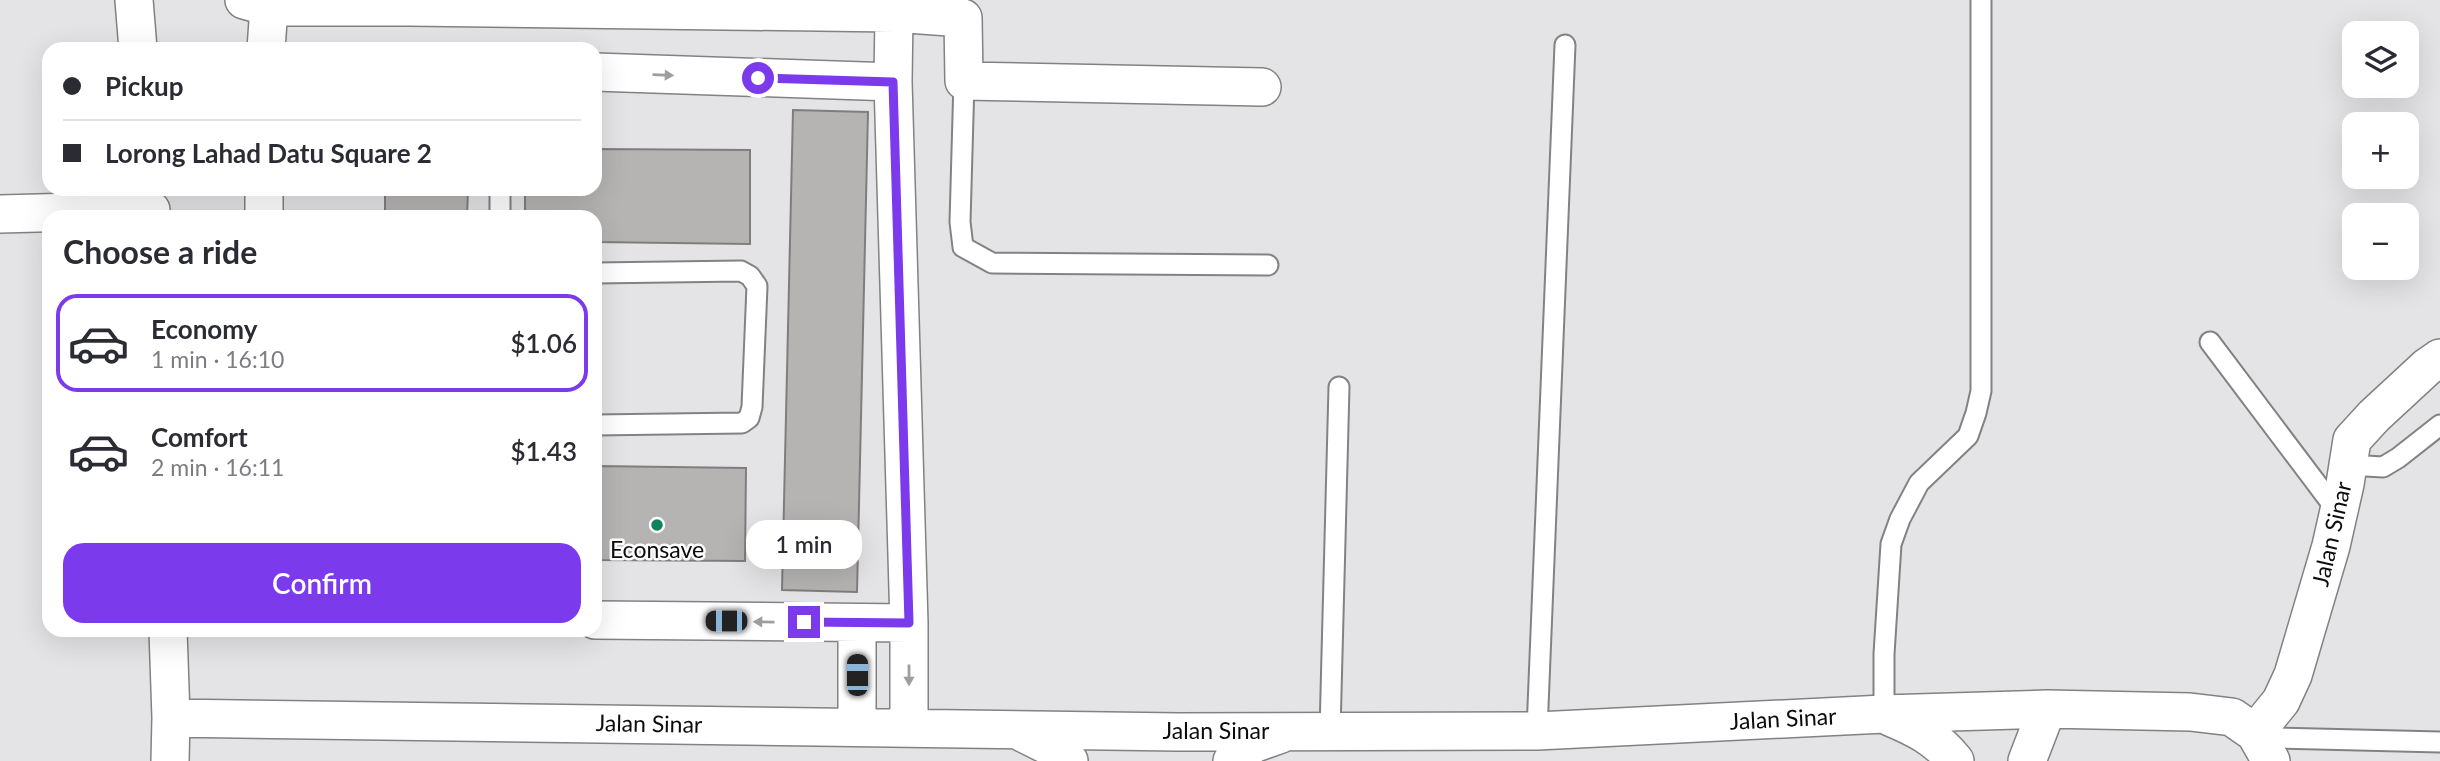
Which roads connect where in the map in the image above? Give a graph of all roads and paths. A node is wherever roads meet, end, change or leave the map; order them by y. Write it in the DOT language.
graph roads {
  1 [pos="134,0"];
  2 [pos="1981,0"];
  3 [pos="406,3"];
  4 [pos="257,4"];
  5 [pos="963,9"];
  6 [pos="894,13"];
  7 [pos="137,42"];
  8 [pos="265,42"];
  9 [pos="1565,45"];
  10 [pos="602,72"];
  11 [pos="964,81"];
  12 [pos="893,82"];
  13 [pos="1262,88"];
  14 [pos="150,205"];
  15 [pos="67,210"];
  16 [pos="42,211"];
  17 [pos="0,214"];
  18 [pos="1268,265"];
  19 [pos="602,273"];
  20 [pos="2210,342"];
  21 [pos="2440,358"];
  22 [pos="1339,387"];
  23 [pos="602,425"];
  24 [pos="2440,425"];
  25 [pos="2348,465"];
  26 [pos="2339,513"];
  27 [pos="602,620"];
  28 [pos="857,623"];
  29 [pos="909,623"];
  30 [pos="168,637"];
  31 [pos="2047,709"];
  32 [pos="1884,714"];
  33 [pos="171,719"];
  34 [pos="857,727"];
  35 [pos="909,727"];
  36 [pos="1016,730"];
  37 [pos="1292,731"];
  38 [pos="1330,731"];
  39 [pos="1537,731"];
  40 [pos="2440,742"];
  41 [pos="1132,746"];
  42 [pos="1178,746"];
  43 [pos="2263,747"];
  44 [pos="170,761"];
  45 [pos="1069,761"];
  46 [pos="1233,761"];
  47 [pos="1955,761"];
  48 [pos="2027,761"];
  1 -- 7 [label="street"];
  2 -- 32 [label="lane"];
  3 -- 4 [label="street"];
  3 -- 6 [label="street"];
  4 -- 8 [label="street"];
  5 -- 6 [label="street"];
  5 -- 11 [label="street"];
  6 -- 12 [label="street"];
  9 -- 39 [label="lane"];
  10 -- 12 [label="street, one-way"];
  11 -- 13 [label="street"];
  11 -- 18 [label="lane"];
  12 -- 29 [label="street"];
  14 -- 15 [label="street"];
  16 -- 17 [label="street"];
  19 -- 23 [label="lane"];
  20 -- 26 [label="lane"];
  21 -- 25 [label="street, Jalan Sinar"];
  22 -- 38 [label="lane"];
  24 -- 25 [label="lane"];
  25 -- 26 [label="street, Jalan Sinar"];
  26 -- 43 [label="street, Jalan Sinar"];
  28 -- 27 [label="street, one-way"];
  28 -- 29 [label="street"];
  28 -- 34 [label="street"];
  29 -- 35 [label="street, one-way"];
  30 -- 33 [label="street"];
  31 -- 32 [label="street, Jalan Sinar"];
  31 -- 43 [label="street, Jalan Sinar"];
  31 -- 48 [label="street"];
  32 -- 39 [label="street, Jalan Sinar"];
  32 -- 47 [label="street"];
  33 -- 34 [label="street, Jalan Sinar"];
  33 -- 44 [label="street"];
  34 -- 35 [label="street, Jalan Sinar"];
  35 -- 36 [label="street, Jalan Sinar"];
  36 -- 41 [label="street, Jalan Sinar"];
  36 -- 45 [label="street"];
  37 -- 38 [label="street, Jalan Sinar"];
  37 -- 42 [label="street, Jalan Sinar"];
  37 -- 46 [label="street"];
  38 -- 39 [label="street, Jalan Sinar"];
  40 -- 43 [label="lane"];
  41 -- 42 [label="street, Jalan Sinar"];
}
